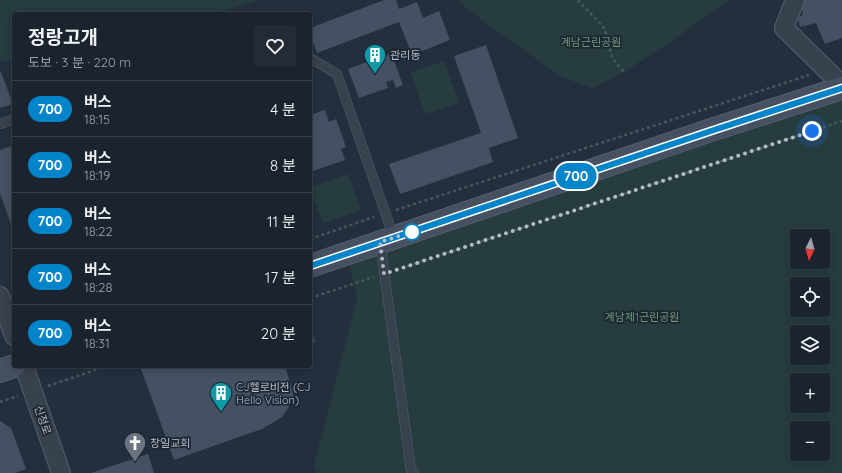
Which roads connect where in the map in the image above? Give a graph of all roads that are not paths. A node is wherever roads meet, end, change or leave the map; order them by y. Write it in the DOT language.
graph roads {
  1 [pos="795,0"];
  2 [pos="312,59"];
  3 [pos="842,87"];
  4 [pos="12,120"];
  5 [pos="0,124"];
  6 [pos="387,240"];
  7 [pos="312,265"];
  8 [pos="0,296"];
  9 [pos="12,330"];
  10 [pos="12,367"];
  11 [pos="25,368"];
  12 [pos="0,371"];
  13 [pos="61,473"];
  14 [pos="414,473"];
  1 -- 3 [label="street"];
  2 -- 6 [label="lane"];
  3 -- 6 [label="main road"];
  4 -- 5 [label="lane"];
  6 -- 7 [label="main road"];
  6 -- 14 [label="lane"];
  8 -- 9 [label="street"];
  10 -- 12 [label="main road"];
  11 -- 13 [label="street, 신정로"];
}
